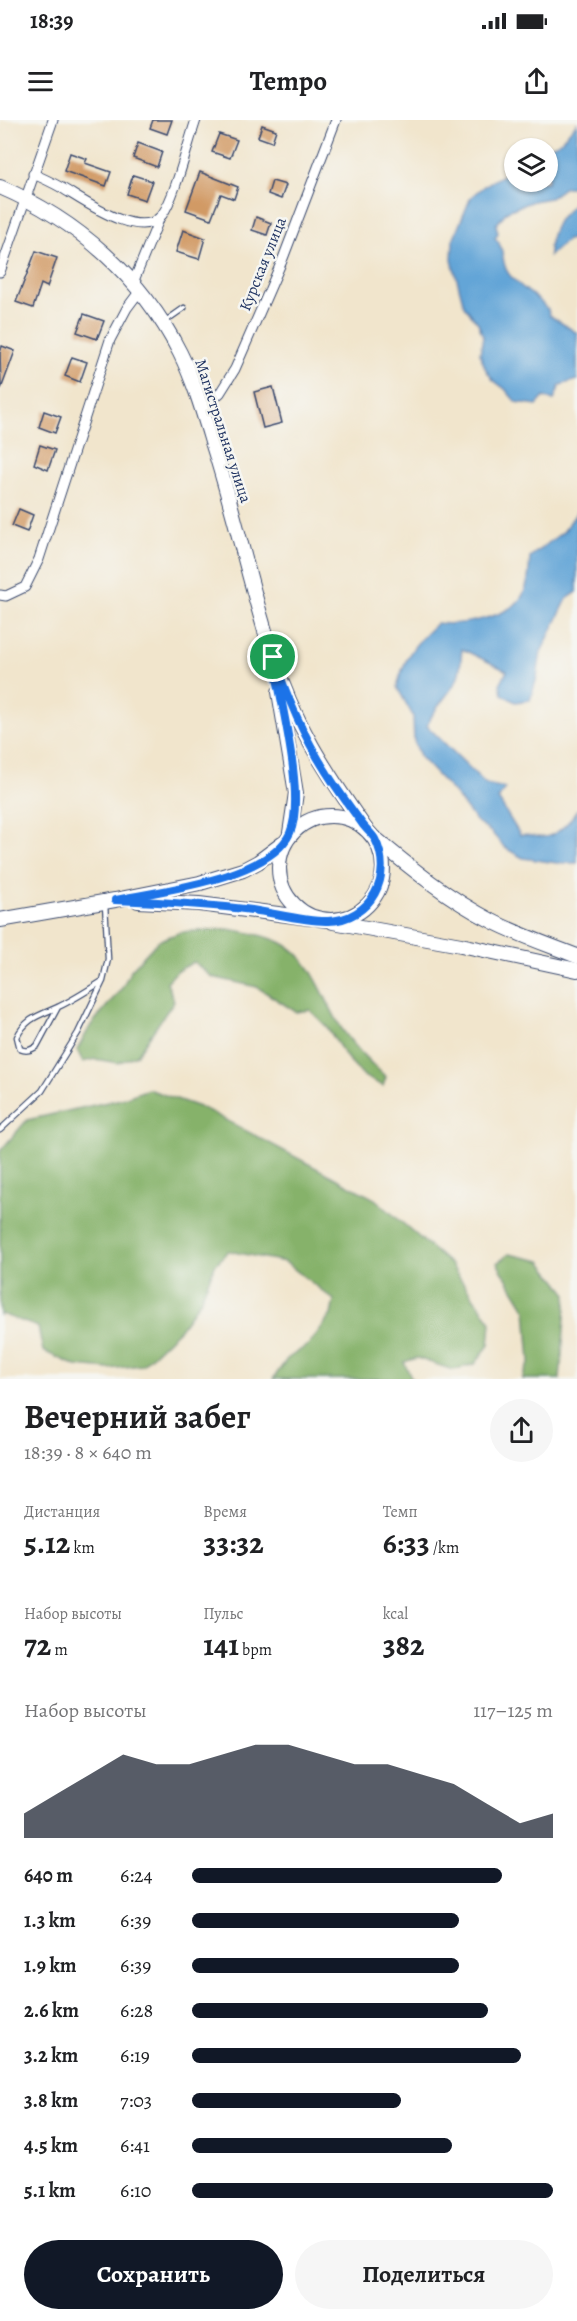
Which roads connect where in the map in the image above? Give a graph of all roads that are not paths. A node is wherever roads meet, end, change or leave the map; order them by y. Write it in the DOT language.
graph roads {
  1 [pos="53,120"];
  2 [pos="196,120"];
  3 [pos="336,120"];
  4 [pos="33,174"];
  5 [pos="0,187"];
  6 [pos="24,198"];
  7 [pos="160,217"];
  8 [pos="0,272"];
  9 [pos="136,287"];
  10 [pos="184,308"];
  11 [pos="163,324"];
  12 [pos="202,410"];
  13 [pos="0,595"];
  14 [pos="273,657"];
  15 [pos="370,832"];
  16 [pos="286,838"];
  17 [pos="110,901"];
  18 [pos="0,920"];
  19 [pos="322,920"];
  20 [pos="577,956"];
  21 [pos="577,970"];
  22 [pos="103,981"];
  23 [pos="58,1007"];
  24 [pos="0,1130"];
  1 -- 4 [label="street"];
  2 -- 7 [label="street"];
  3 -- 12 [label="street, Курская улица"];
  4 -- 6 [label="street"];
  4 -- 7 [label="street"];
  5 -- 6 [label="main road, Магистральная улица"];
  6 -- 8 [label="street"];
  6 -- 9 [label="main road, Магистральная улица"];
  7 -- 9 [label="street"];
  9 -- 11 [label="main road, Магистральная улица"];
  9 -- 13 [label="street"];
  10 -- 11 [label="lane"];
  11 -- 12 [label="main road, Магистральная улица"];
  12 -- 14 [label="main road, Магистральная улица"];
  14 -- 15 [label="main road, Магистральная улица"];
  14 -- 16 [label="main road, Магистральная улица"];
  15 -- 16 [label="main road"];
  15 -- 19 [label="main road"];
  15 -- 20 [label="main road"];
  16 -- 17 [label="main road"];
  16 -- 19 [label="main road"];
  17 -- 18 [label="main road"];
  17 -- 19 [label="main road"];
  17 -- 22 [label="lane"];
  19 -- 21 [label="main road"];
  22 -- 23 [label="lane"];
  22 -- 24 [label="lane"];
  23 -- 23 [label="lane"];
}
